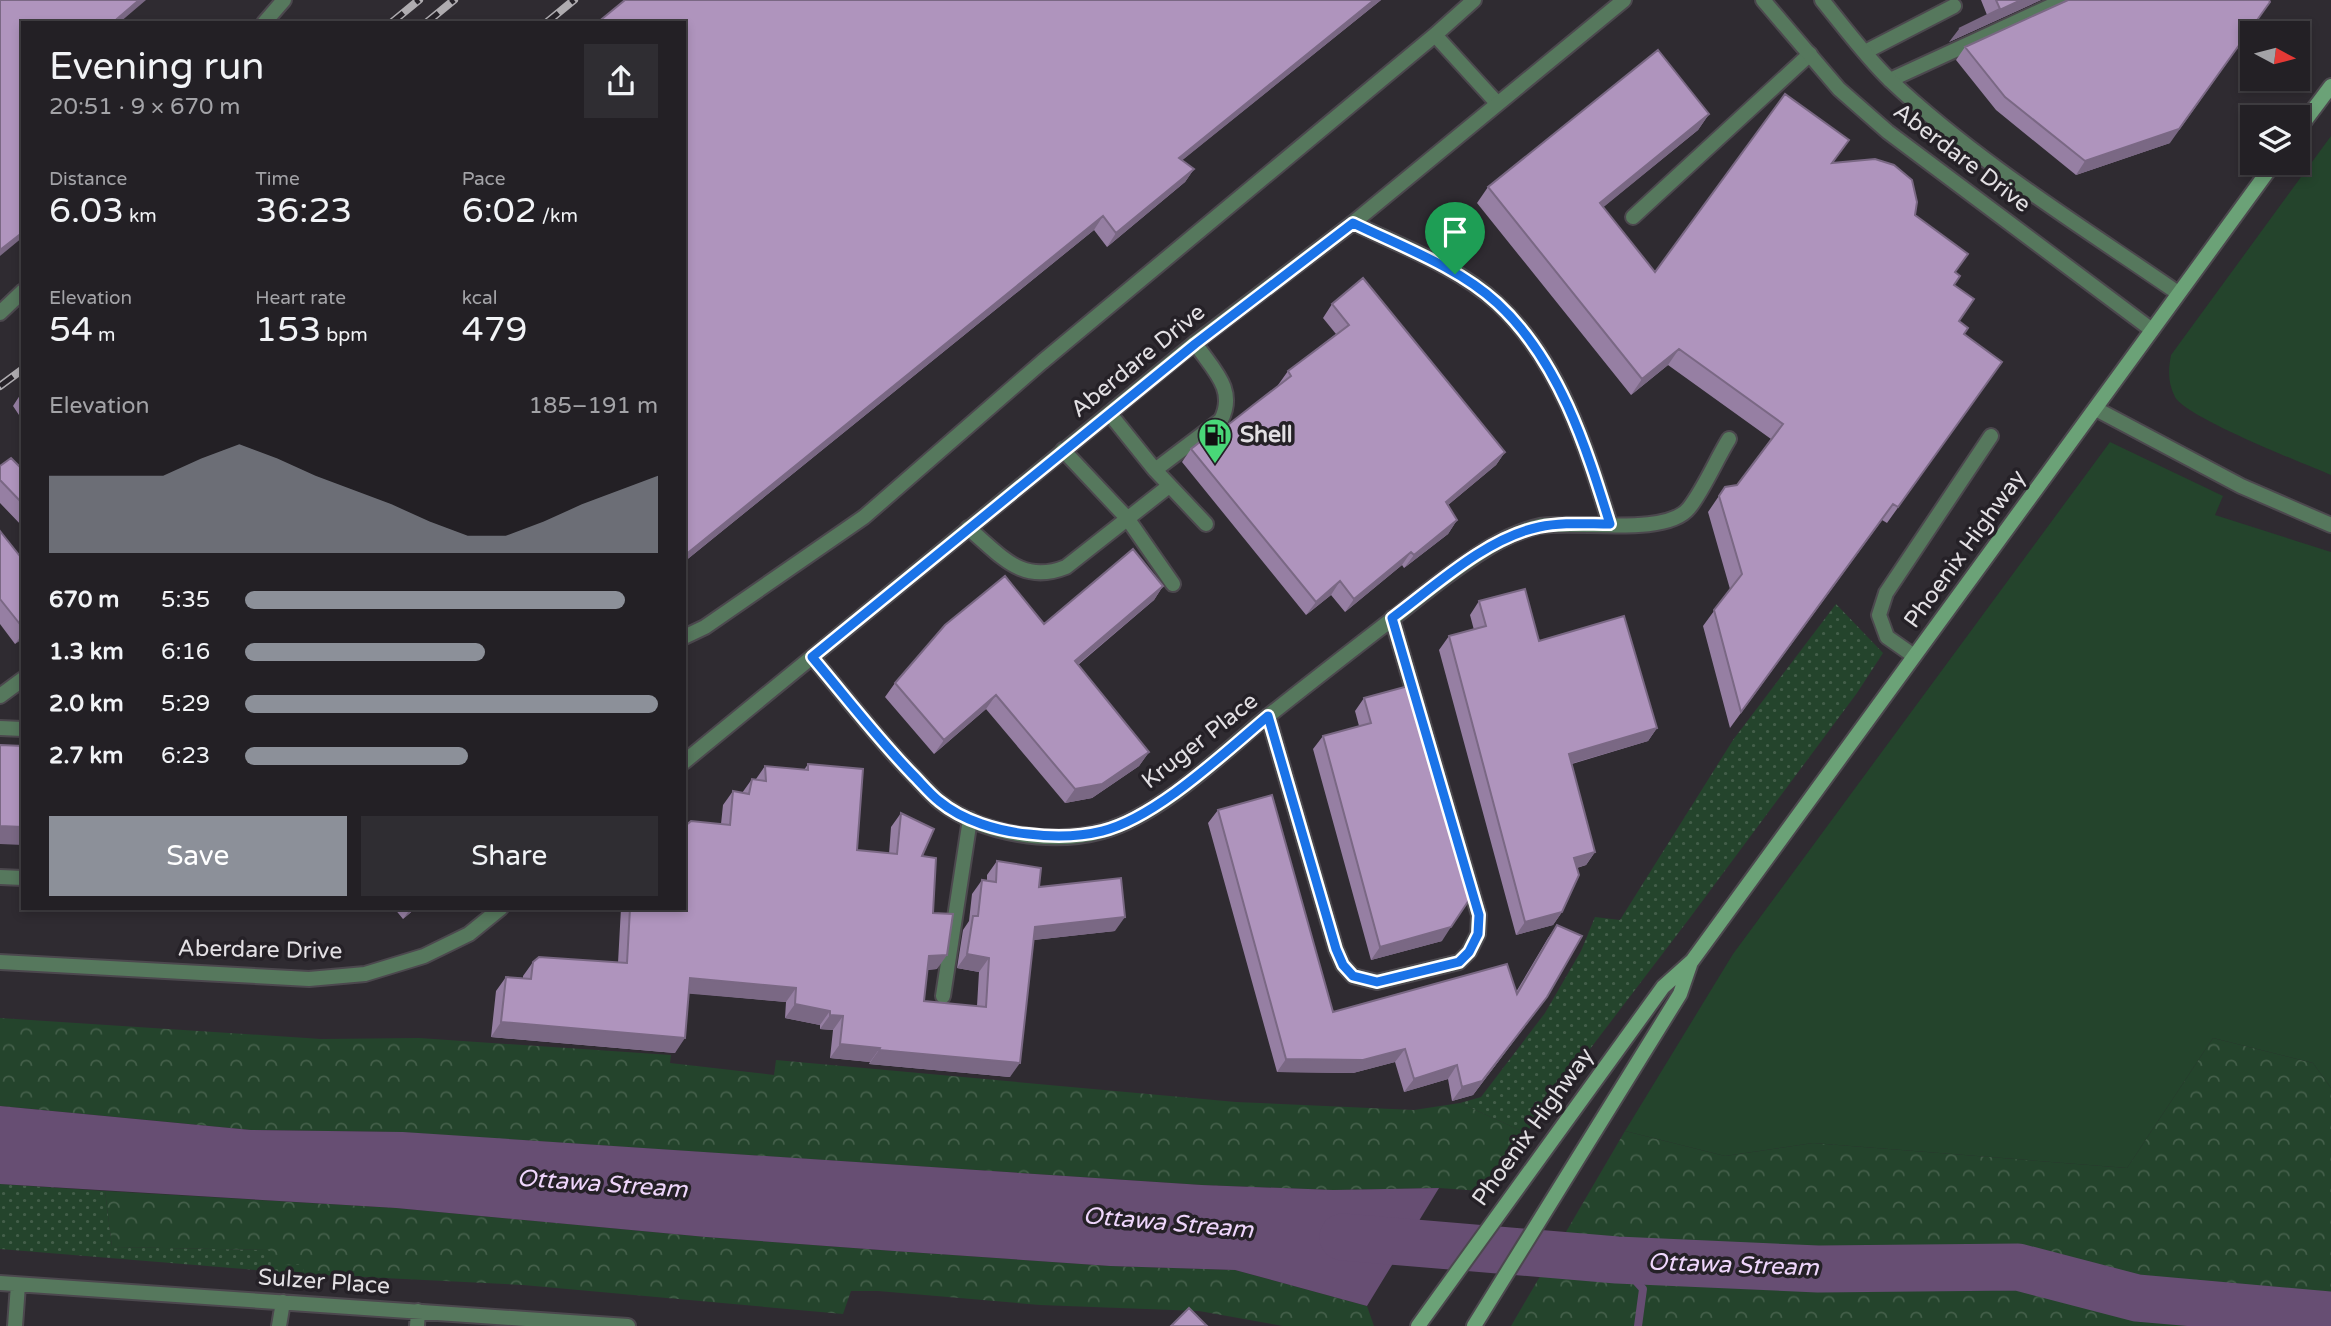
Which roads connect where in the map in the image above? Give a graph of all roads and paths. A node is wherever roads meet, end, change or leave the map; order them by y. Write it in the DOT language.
graph roads {
  1 [pos="284,0"];
  2 [pos="1474,0"];
  3 [pos="1624,0"];
  4 [pos="1763,0"];
  5 [pos="1822,0"];
  6 [pos="2064,0"];
  7 [pos="1954,6"];
  8 [pos="266,21"];
  9 [pos="1435,35"];
  10 [pos="1866,52"];
  11 [pos="1810,54"];
  12 [pos="1890,80"];
  13 [pos="2331,86"];
  14 [pos="1497,103"];
  15 [pos="2310,115"];
  16 [pos="2265,175"];
  17 [pos="1633,217"];
  18 [pos="1353,223"];
  19 [pos="21,292"];
  20 [pos="2178,293"];
  21 [pos="0,313"];
  22 [pos="2152,330"];
  23 [pos="1195,344"];
  24 [pos="2096,409"];
  25 [pos="1110,414"];
  26 [pos="1991,436"];
  27 [pos="1729,439"];
  28 [pos="1063,450"];
  29 [pos="1155,470"];
  30 [pos="1169,486"];
  31 [pos="1127,518"];
  32 [pos="1206,524"];
  33 [pos="1610,524"];
  34 [pos="2331,525"];
  35 [pos="968,528"];
  36 [pos="1173,583"];
  37 [pos="1392,618"];
  38 [pos="686,636"];
  39 [pos="1914,656"];
  40 [pos="812,657"];
  41 [pos="21,680"];
  42 [pos="0,696"];
  43 [pos="1268,716"];
  44 [pos="0,728"];
  45 [pos="21,729"];
  46 [pos="686,760"];
  47 [pos="970,819"];
  48 [pos="0,877"];
  49 [pos="21,878"];
  50 [pos="499,910"];
  51 [pos="1692,961"];
  52 [pos="0,962"];
  53 [pos="943,996"];
  54 [pos="0,1283"];
  55 [pos="18,1285"];
  56 [pos="283,1302"];
  57 [pos="418,1311"];
  58 [pos="15,1326"];
  59 [pos="279,1326"];
  60 [pos="417,1326"];
  61 [pos="628,1326"];
  62 [pos="1418,1326"];
  63 [pos="1474,1326"];
  1 -- 8 [label="street"];
  2 -- 9 [label="street"];
  3 -- 14 [label="street, Aberdare Drive"];
  4 -- 11 [label="street, Aberdare Drive"];
  5 -- 10 [label="street, Aberdare Drive"];
  6 -- 12 [label="street"];
  7 -- 10 [label="street"];
  9 -- 14 [label="street"];
  9 -- 38 [label="street"];
  10 -- 12 [label="street, Aberdare Drive"];
  11 -- 17 [label="street"];
  11 -- 22 [label="street, Aberdare Drive"];
  12 -- 20 [label="street, Aberdare Drive"];
  13 -- 15 [label="main road"];
  14 -- 18 [label="street, Aberdare Drive"];
  16 -- 20 [label="main road, Phoenix Highway"];
  18 -- 23 [label="street, Aberdare Drive"];
  18 -- 33 [label="street"];
  19 -- 21 [label="street"];
  20 -- 22 [label="main road, Phoenix Highway"];
  22 -- 24 [label="main road, Phoenix Highway"];
  23 -- 25 [label="street, Aberdare Drive"];
  23 -- 29 [label="street"];
  24 -- 34 [label="street"];
  24 -- 39 [label="main road, Phoenix Highway"];
  25 -- 28 [label="street, Aberdare Drive"];
  25 -- 29 [label="street"];
  26 -- 39 [label="street"];
  27 -- 33 [label="street, Kruger Place"];
  28 -- 31 [label="street"];
  28 -- 35 [label="street, Aberdare Drive"];
  29 -- 30 [label="street"];
  30 -- 31 [label="street"];
  30 -- 32 [label="street"];
  31 -- 35 [label="street"];
  31 -- 36 [label="street"];
  33 -- 37 [label="street, Kruger Place"];
  35 -- 40 [label="street, Aberdare Drive"];
  37 -- 43 [label="street, Kruger Place"];
  37 -- 43 [label="street"];
  39 -- 51 [label="main road, Phoenix Highway"];
  40 -- 46 [label="street, Aberdare Drive"];
  40 -- 47 [label="street, Kruger Place"];
  41 -- 42 [label="street"];
  43 -- 47 [label="street, Kruger Place"];
  44 -- 45 [label="street"];
  47 -- 53 [label="street"];
  48 -- 49 [label="street"];
  50 -- 52 [label="street, Aberdare Drive"];
  51 -- 62 [label="main road, Phoenix Highway"];
  51 -- 63 [label="main road, Phoenix Highway"];
  54 -- 55 [label="street, Sulzer Place"];
  55 -- 56 [label="street, Sulzer Place"];
  55 -- 58 [label="street"];
  56 -- 57 [label="street, Sulzer Place"];
  56 -- 59 [label="street"];
  57 -- 60 [label="street"];
  57 -- 61 [label="street, Sulzer Place"];
}
